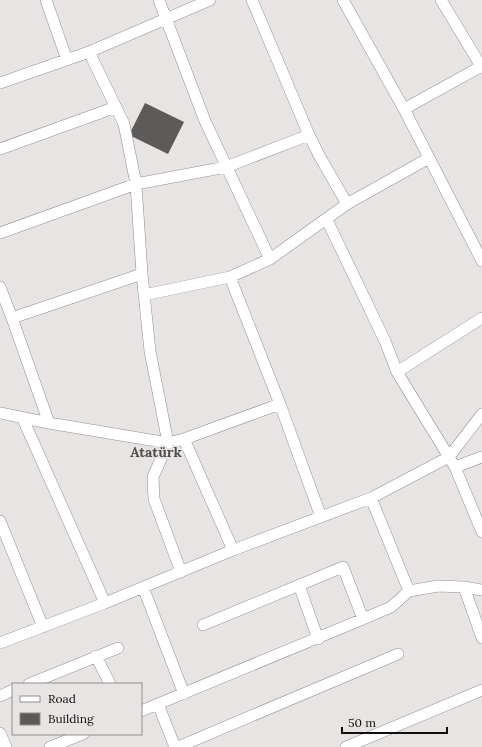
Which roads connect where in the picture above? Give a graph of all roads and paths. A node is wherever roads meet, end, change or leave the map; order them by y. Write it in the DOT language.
graph roads {
  1 [pos="46,0"];
  2 [pos="159,0"];
  3 [pos="210,0"];
  4 [pos="252,0"];
  5 [pos="343,0"];
  6 [pos="441,0"];
  7 [pos="166,19"];
  8 [pos="89,52"];
  9 [pos="67,60"];
  10 [pos="482,66"];
  11 [pos="0,82"];
  12 [pos="116,107"];
  13 [pos="404,109"];
  14 [pos="309,135"];
  15 [pos="0,149"];
  16 [pos="429,158"];
  17 [pos="226,167"];
  18 [pos="136,184"];
  19 [pos="347,204"];
  20 [pos="327,220"];
  21 [pos="0,233"];
  22 [pos="270,260"];
  23 [pos="482,261"];
  24 [pos="142,274"];
  25 [pos="230,277"];
  26 [pos="0,286"];
  27 [pos="144,295"];
  28 [pos="12,318"];
  29 [pos="482,318"];
  30 [pos="397,372"];
  31 [pos="280,404"];
  32 [pos="0,413"];
  33 [pos="482,414"];
  34 [pos="22,419"];
  35 [pos="48,423"];
  36 [pos="184,439"];
  37 [pos="168,443"];
  38 [pos="449,457"];
  39 [pos="482,457"];
  40 [pos="455,467"];
  41 [pos="371,498"];
  42 [pos="321,517"];
  43 [pos="0,521"];
  44 [pos="482,532"];
  45 [pos="233,550"];
  46 [pos="181,572"];
  47 [pos="299,585"];
  48 [pos="143,587"];
  49 [pos="464,587"];
  50 [pos="482,590"];
  51 [pos="409,591"];
  52 [pos="105,603"];
  53 [pos="363,620"];
  54 [pos="203,625"];
  55 [pos="43,627"];
  56 [pos="482,638"];
  57 [pos="318,639"];
  58 [pos="0,643"];
  59 [pos="118,648"];
  60 [pos="398,654"];
  61 [pos="96,656"];
  62 [pos="30,683"];
  63 [pos="110,683"];
  64 [pos="12,690"];
  65 [pos="482,690"];
  66 [pos="184,694"];
  67 [pos="0,696"];
  68 [pos="158,704"];
  69 [pos="142,711"];
  70 [pos="0,733"];
  71 [pos="80,735"];
  72 [pos="6,747"];
  73 [pos="50,747"];
  74 [pos="176,747"];
  75 [pos="346,747"];
  1 -- 9 [label="street"];
  2 -- 7 [label="street"];
  3 -- 7 [label="street"];
  4 -- 14 [label="street"];
  5 -- 13 [label="street"];
  6 -- 10 [label="street"];
  7 -- 8 [label="street"];
  7 -- 17 [label="street"];
  8 -- 9 [label="street"];
  8 -- 12 [label="street"];
  9 -- 11 [label="street"];
  10 -- 13 [label="street"];
  12 -- 15 [label="street"];
  12 -- 18 [label="street"];
  13 -- 16 [label="street"];
  14 -- 17 [label="street"];
  14 -- 19 [label="street"];
  16 -- 19 [label="street"];
  16 -- 23 [label="street"];
  17 -- 18 [label="street"];
  17 -- 22 [label="street"];
  18 -- 21 [label="street"];
  18 -- 24 [label="street"];
  19 -- 20 [label="street"];
  20 -- 22 [label="street"];
  20 -- 30 [label="street"];
  22 -- 25 [label="street"];
  24 -- 27 [label="street"];
  24 -- 28 [label="street"];
  25 -- 27 [label="street"];
  25 -- 31 [label="street"];
  26 -- 28 [label="street"];
  27 -- 37 [label="street"];
  28 -- 35 [label="street"];
  29 -- 30 [label="street"];
  30 -- 38 [label="street"];
  31 -- 36 [label="street"];
  31 -- 42 [label="street"];
  32 -- 34 [label="street"];
  33 -- 38 [label="street"];
  34 -- 35 [label="street"];
  34 -- 52 [label="street"];
  35 -- 37 [label="street"];
  36 -- 37 [label="street"];
  36 -- 45 [label="street"];
  37 -- 46 [label="street"];
  38 -- 40 [label="street"];
  38 -- 41 [label="street"];
  39 -- 40 [label="street"];
  40 -- 44 [label="street"];
  41 -- 42 [label="street"];
  41 -- 51 [label="street"];
  42 -- 45 [label="street"];
  43 -- 55 [label="street"];
  45 -- 46 [label="street"];
  46 -- 48 [label="street"];
  47 -- 53 [label="street"];
  47 -- 54 [label="street"];
  47 -- 57 [label="street"];
  48 -- 52 [label="street"];
  48 -- 66 [label="street"];
  49 -- 50 [label="street"];
  49 -- 51 [label="street"];
  49 -- 56 [label="street"];
  51 -- 53 [label="street"];
  52 -- 55 [label="street"];
  53 -- 57 [label="street"];
  55 -- 58 [label="street"];
  57 -- 66 [label="street"];
  59 -- 61 [label="street"];
  60 -- 74 [label="street"];
  61 -- 62 [label="street"];
  61 -- 63 [label="street"];
  64 -- 67 [label="street"];
  65 -- 75 [label="street"];
  66 -- 68 [label="street"];
  68 -- 69 [label="street"];
  68 -- 74 [label="street"];
  70 -- 72 [label="street"];
  71 -- 73 [label="street"];
}
